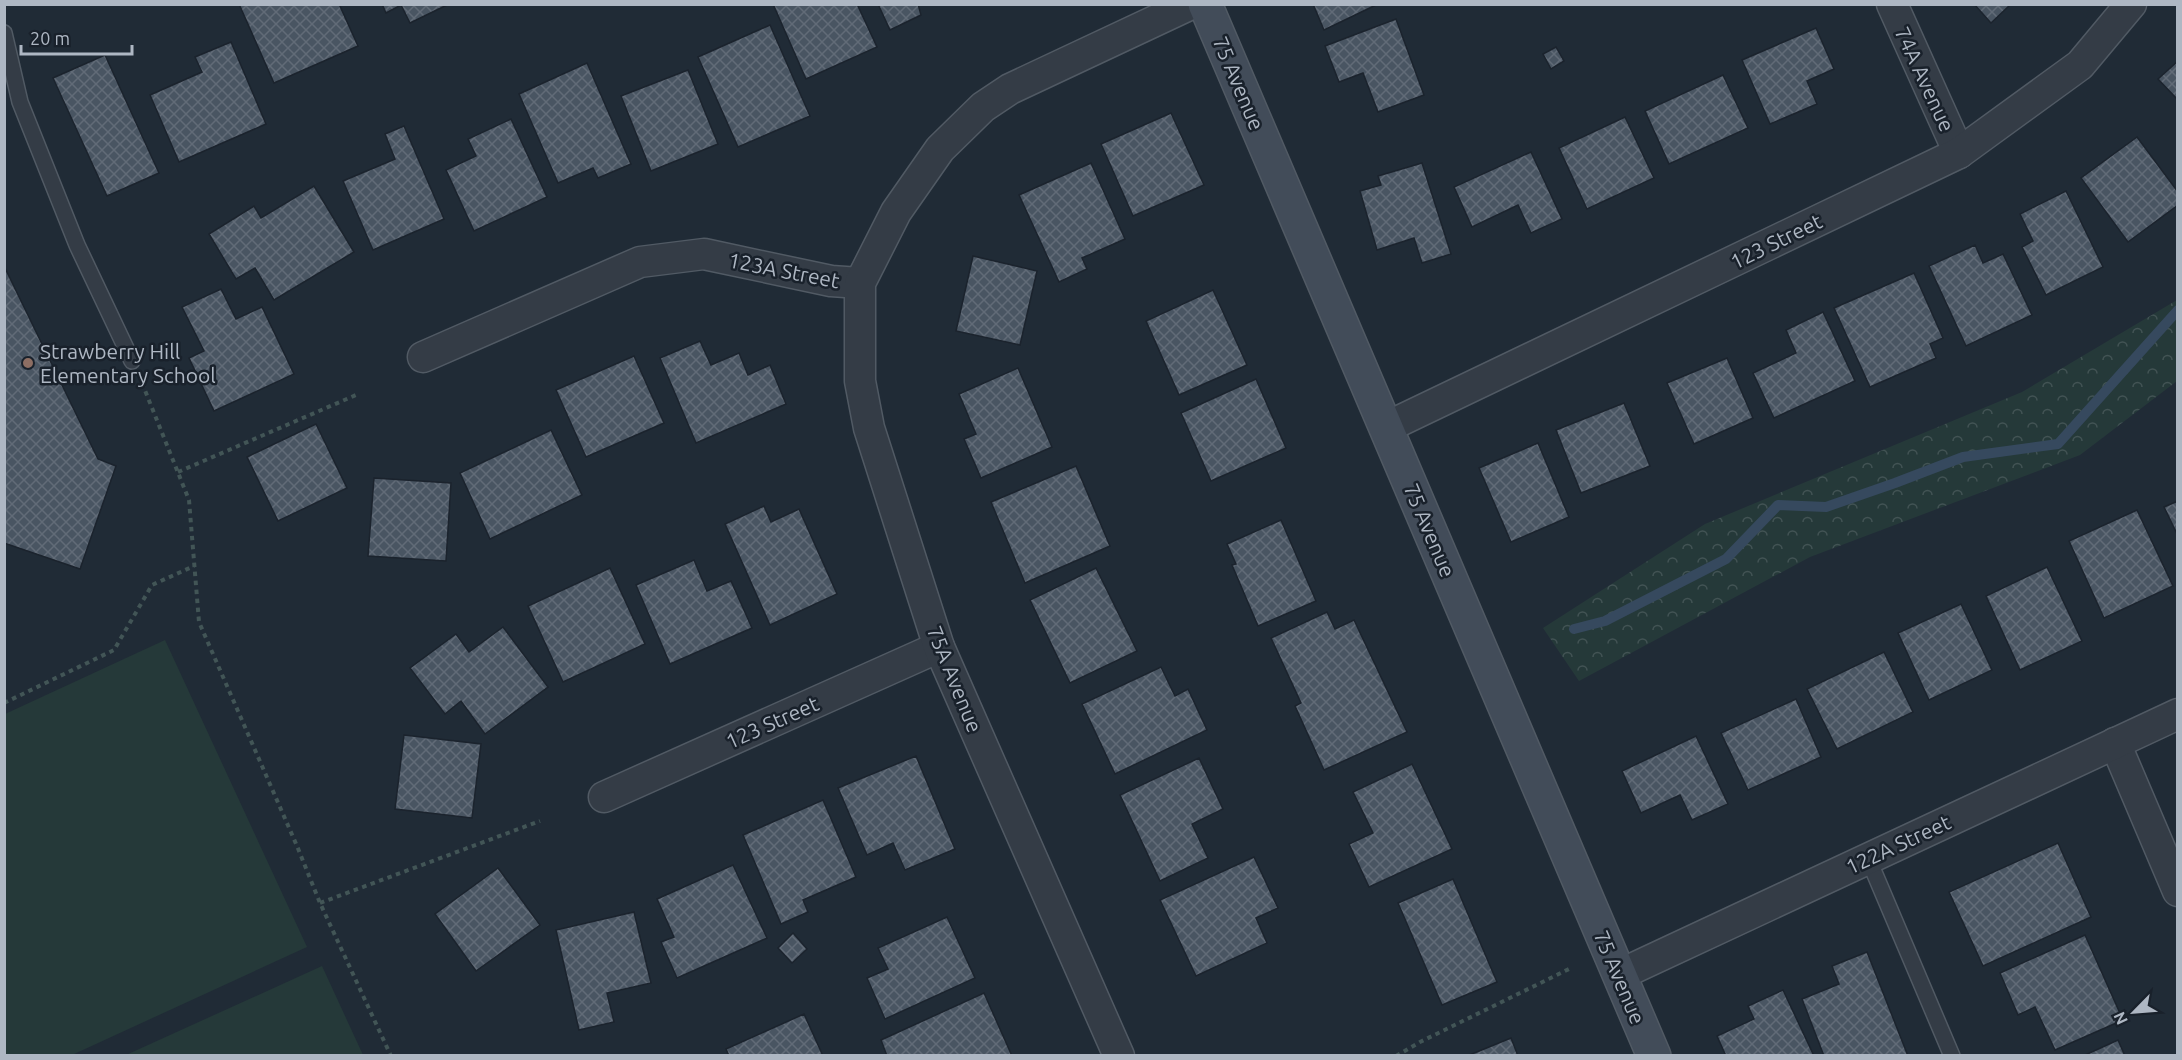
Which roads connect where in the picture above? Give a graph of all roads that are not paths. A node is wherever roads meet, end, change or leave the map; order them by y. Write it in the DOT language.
graph roads {
  1 [pos="1191,4"];
  2 [pos="1205,4"];
  3 [pos="1892,4"];
  4 [pos="2131,4"];
  5 [pos="4,33"];
  6 [pos="1959,153"];
  7 [pos="861,283"];
  8 [pos="423,357"];
  9 [pos="132,360"];
  10 [pos="1387,427"];
  11 [pos="939,647"];
  12 [pos="2178,714"];
  13 [pos="2115,743"];
  14 [pos="604,797"];
  15 [pos="1868,858"];
  16 [pos="2178,891"];
  17 [pos="1619,975"];
  18 [pos="1119,1056"];
  19 [pos="1654,1056"];
  20 [pos="1952,1056"];
  1 -- 7 [label="street, 123A Street"];
  2 -- 10 [label="street, 75 Avenue"];
  3 -- 6 [label="street, 74A Avenue"];
  4 -- 6 [label="street, 123 Street"];
  5 -- 9 [label="lane"];
  6 -- 10 [label="street, 123 Street"];
  7 -- 8 [label="street, 123A Street"];
  7 -- 11 [label="street, 75A Avenue"];
  10 -- 17 [label="street, 75 Avenue"];
  11 -- 14 [label="street, 123 Street"];
  11 -- 18 [label="street, 75A Avenue"];
  12 -- 13 [label="street, 122A Street"];
  13 -- 15 [label="street, 122A Street"];
  13 -- 16 [label="street"];
  15 -- 17 [label="street, 122A Street"];
  15 -- 20 [label="lane"];
  17 -- 19 [label="street, 75 Avenue"];
}
